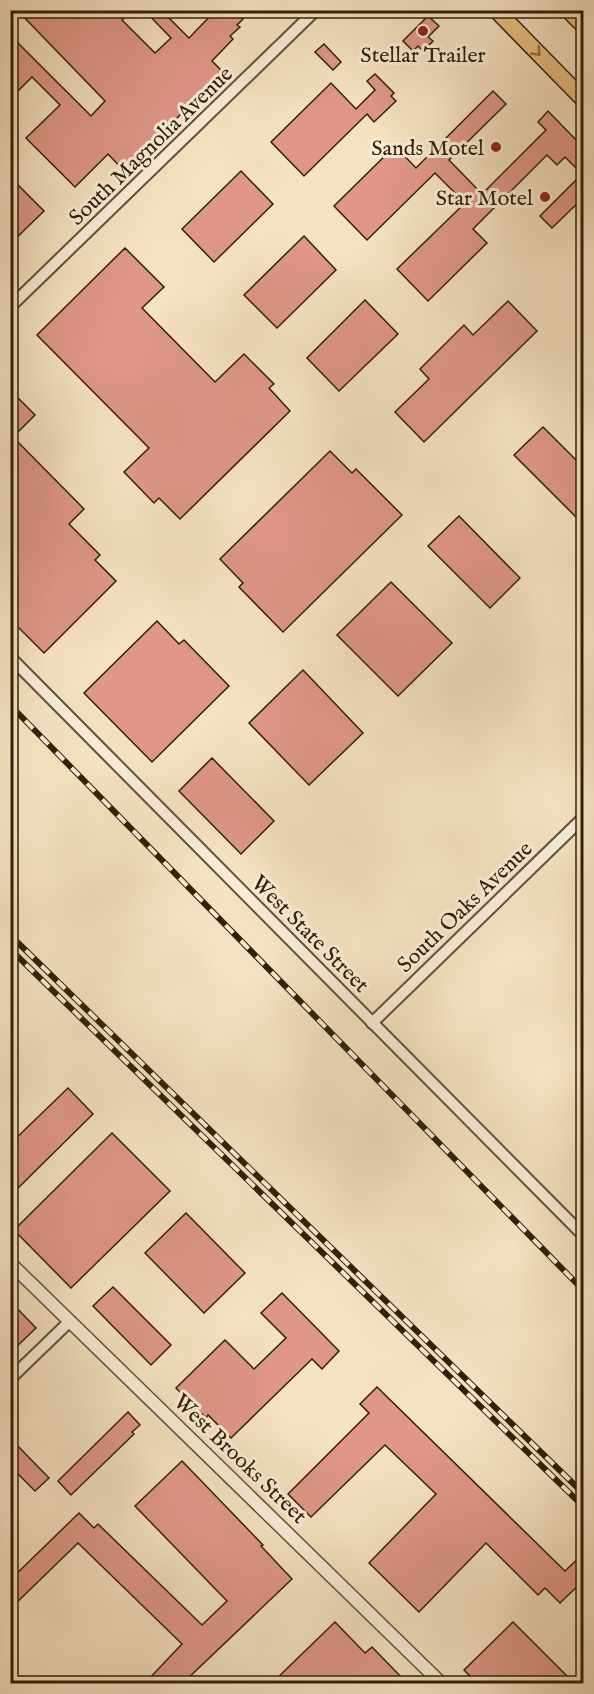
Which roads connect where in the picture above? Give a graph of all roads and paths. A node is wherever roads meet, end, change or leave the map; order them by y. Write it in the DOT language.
graph roads {
  1 [pos="316,10"];
  2 [pos="496,10"];
  3 [pos="568,10"];
  4 [pos="584,26"];
  5 [pos="584,100"];
  6 [pos="10,307"];
  7 [pos="10,657"];
  8 [pos="584,817"];
  9 [pos="372,1023"];
  10 [pos="584,1236"];
  11 [pos="10,1263"];
  12 [pos="70,1321"];
  13 [pos="10,1379"];
  14 [pos="442,1683"];
  1 -- 6 [label="street, South Magnolia Avenue"];
  2 -- 5 [label="main road, one-way"];
  3 -- 4 [label="main road"];
  7 -- 9 [label="street, West State Street"];
  8 -- 9 [label="street, South Oaks Avenue"];
  9 -- 10 [label="street, West State Street"];
  11 -- 12 [label="street, West Brooks Street"];
  12 -- 13 [label="street"];
  12 -- 14 [label="street, West Brooks Street"];
}
